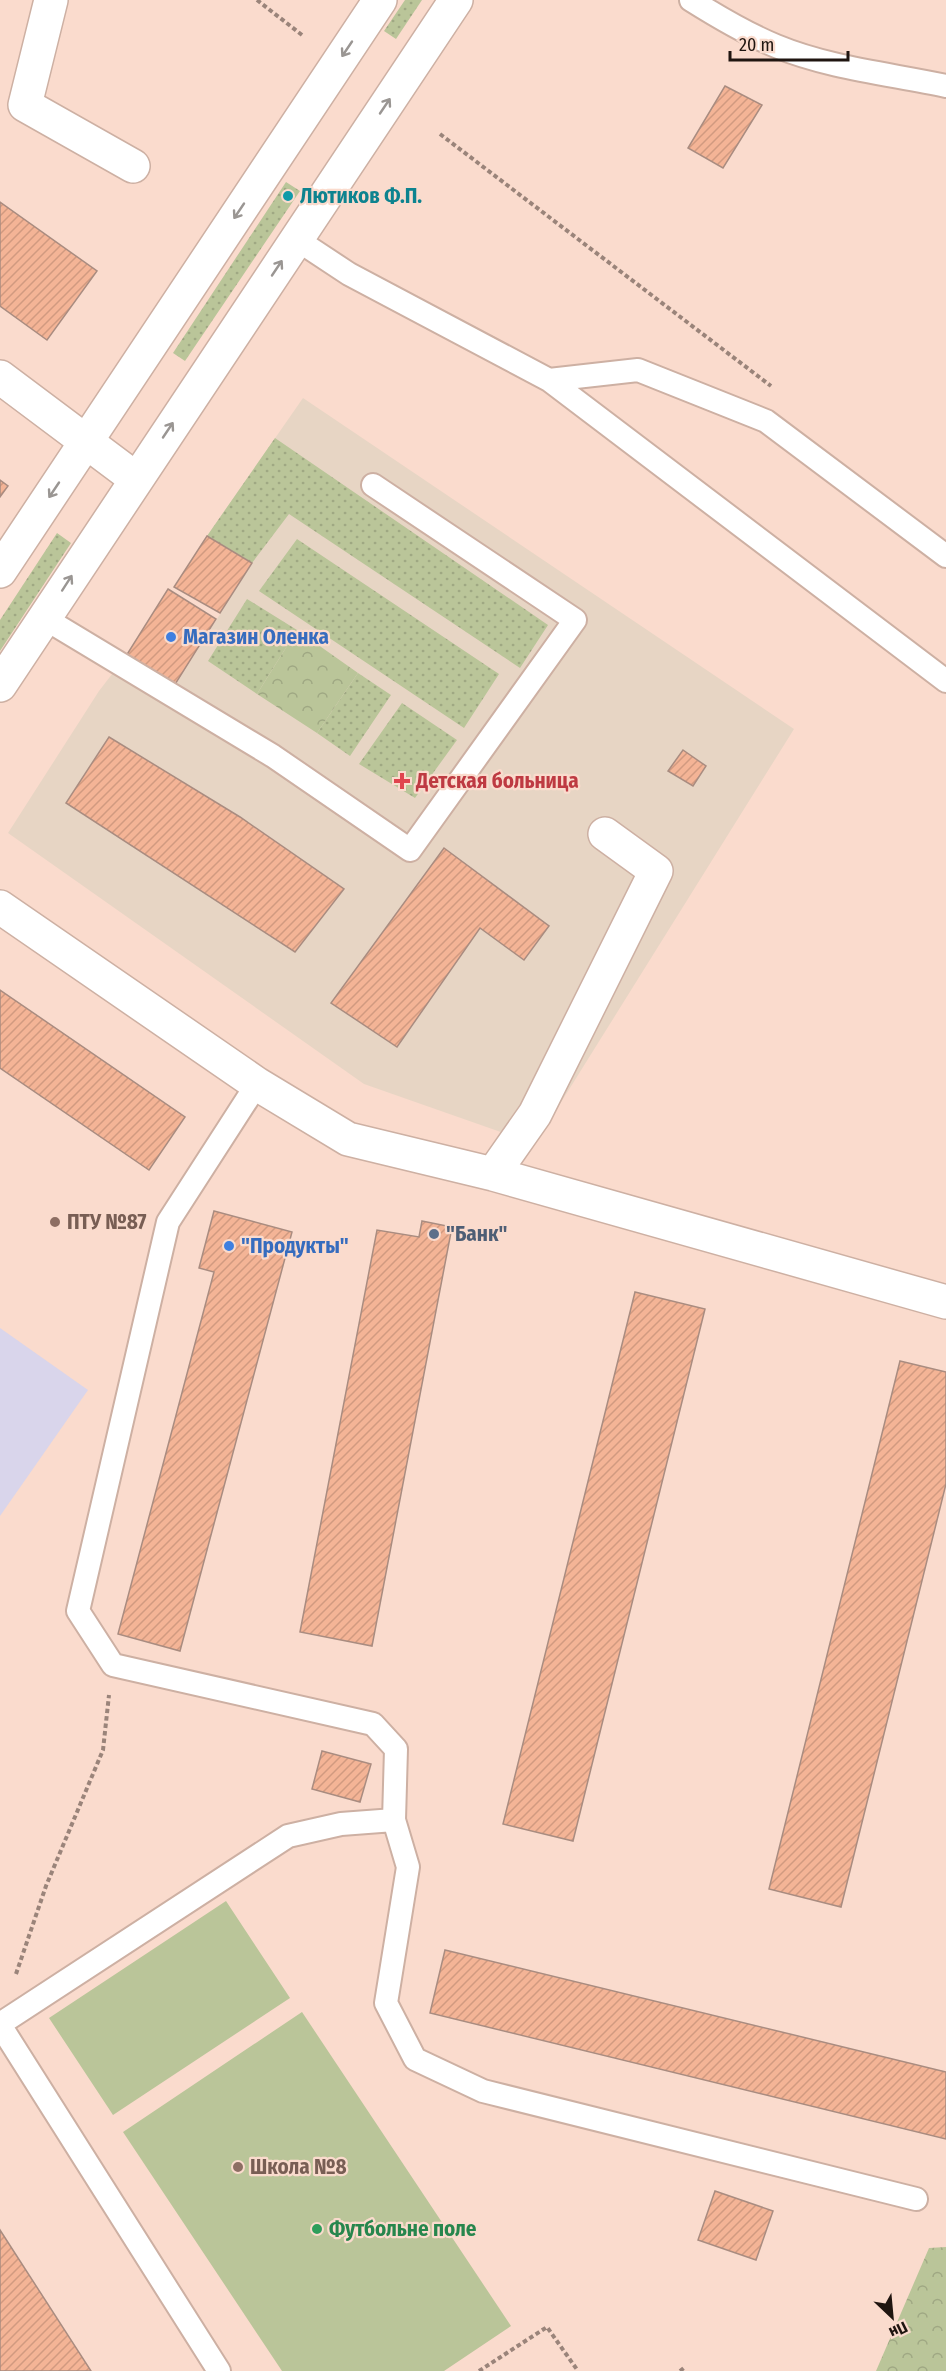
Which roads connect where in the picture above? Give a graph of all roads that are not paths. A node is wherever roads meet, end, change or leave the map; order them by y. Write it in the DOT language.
graph roads {
  1 [pos="51,0"];
  2 [pos="380,0"];
  3 [pos="456,0"];
  4 [pos="691,0"];
  5 [pos="946,86"];
  6 [pos="133,166"];
  7 [pos="296,239"];
  8 [pos="0,377"];
  9 [pos="549,380"];
  10 [pos="86,442"];
  11 [pos="136,478"];
  12 [pos="373,485"];
  13 [pos="946,556"];
  14 [pos="0,571"];
  15 [pos="44,618"];
  16 [pos="946,681"];
  17 [pos="0,685"];
  18 [pos="605,834"];
  19 [pos="0,907"];
  20 [pos="257,1084"];
  21 [pos="493,1174"];
  22 [pos="946,1302"];
  23 [pos="394,1820"];
  24 [pos="0,2024"];
  25 [pos="916,2199"];
  26 [pos="219,2371"];
  1 -- 6 [label="street"];
  2 -- 10 [label="street, one-way"];
  7 -- 3 [label="street, one-way"];
  4 -- 5 [label="lane"];
  7 -- 9 [label="lane"];
  11 -- 7 [label="street, one-way"];
  8 -- 10 [label="street"];
  9 -- 13 [label="lane"];
  9 -- 16 [label="lane"];
  10 -- 11 [label="street"];
  10 -- 14 [label="street, one-way"];
  15 -- 11 [label="street, one-way"];
  12 -- 15 [label="lane"];
  15 -- 17 [label="street"];
  18 -- 21 [label="street"];
  19 -- 20 [label="street"];
  20 -- 21 [label="street"];
  20 -- 23 [label="lane"];
  21 -- 22 [label="street"];
  23 -- 24 [label="lane"];
  23 -- 25 [label="lane"];
  24 -- 26 [label="lane"];
}
